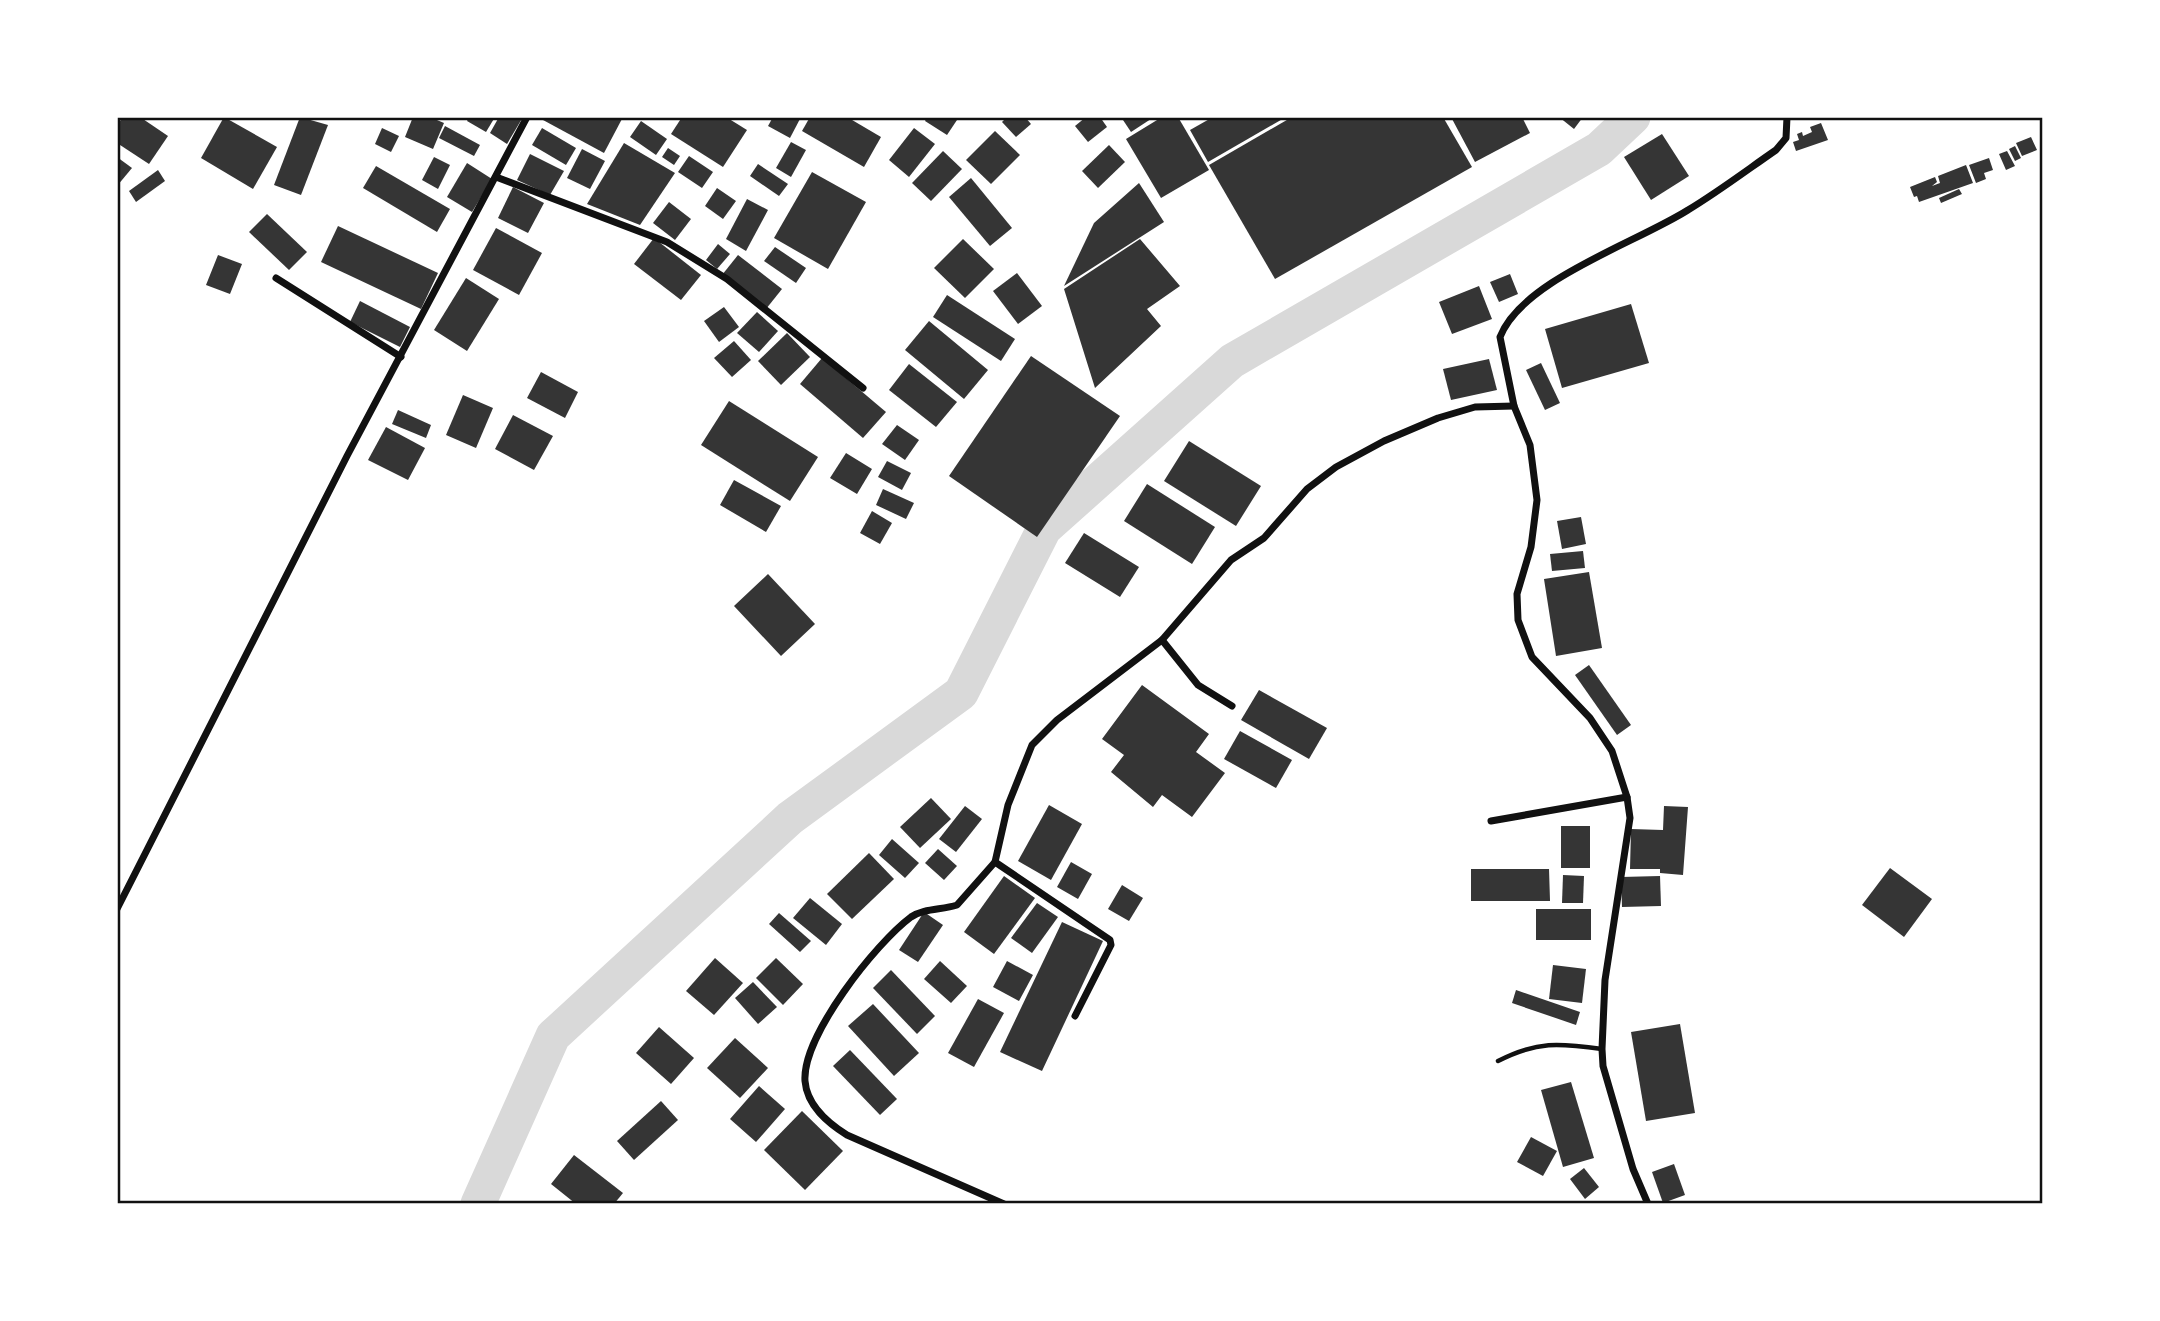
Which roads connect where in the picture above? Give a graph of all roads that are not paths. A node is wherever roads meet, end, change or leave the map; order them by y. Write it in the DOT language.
graph roads {
  1 [pos="527,117"];
  2 [pos="1787,117"];
  3 [pos="496,177"];
  4 [pos="276,278"];
  5 [pos="401,357"];
  6 [pos="863,388"];
  7 [pos="1514,406"];
  8 [pos="1162,640"];
  9 [pos="1232,706"];
  10 [pos="1627,797"];
  11 [pos="1491,821"];
  12 [pos="995,862"];
  13 [pos="117,909"];
  14 [pos="1075,1016"];
  15 [pos="1602,1048"];
  16 [pos="1498,1061"];
  17 [pos="1004,1204"];
  18 [pos="1648,1204"];
  1 -- 3 [label="street"];
  2 -- 7 [label="street"];
  3 -- 5 [label="street"];
  3 -- 6 [label="street"];
  4 -- 5 [label="street"];
  5 -- 13 [label="street"];
  7 -- 8 [label="street"];
  7 -- 10 [label="street"];
  8 -- 9 [label="street"];
  8 -- 12 [label="street"];
  10 -- 11 [label="street"];
  10 -- 15 [label="street"];
  12 -- 14 [label="street"];
  12 -- 17 [label="street"];
  15 -- 16 [label="lane"];
  15 -- 18 [label="street"];
}
